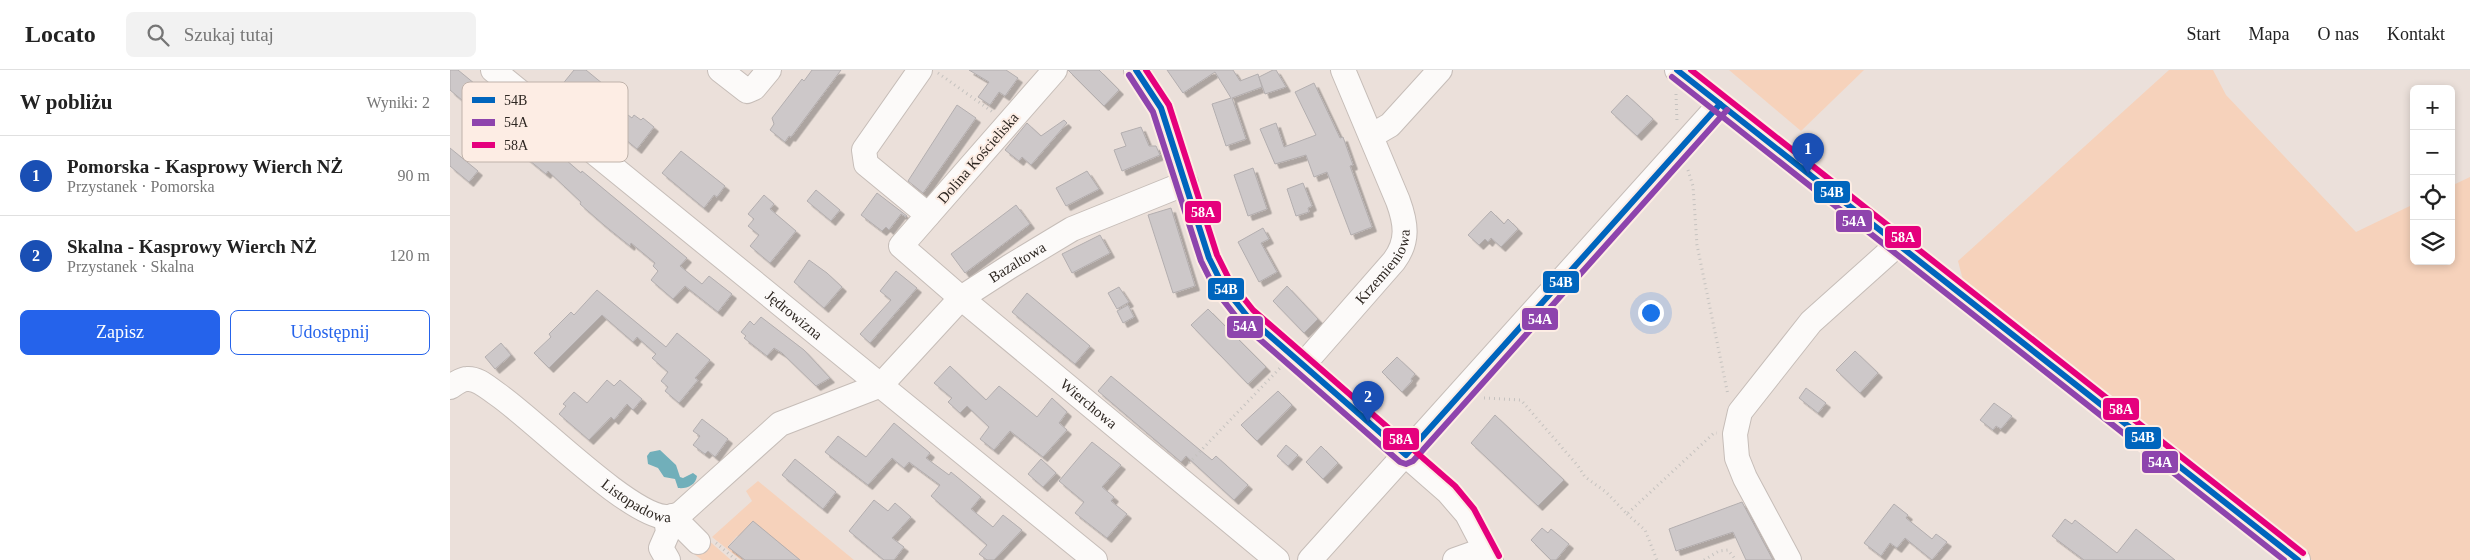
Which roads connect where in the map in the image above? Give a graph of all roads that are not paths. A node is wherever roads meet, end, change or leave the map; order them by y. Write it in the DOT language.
graph roads {
  1 [pos="493,70"];
  2 [pos="720,70"];
  3 [pos="768,70"];
  4 [pos="920,70"];
  5 [pos="1055,70"];
  6 [pos="1136,70"];
  7 [pos="1344,70"];
  8 [pos="1440,70"];
  9 [pos="1677,70"];
  10 [pos="508,82"];
  11 [pos="1720,104"];
  12 [pos="1371,136"];
  13 [pos="606,162"];
  14 [pos="1186,182"];
  15 [pos="928,215"];
  16 [pos="1897,245"];
  17 [pos="901,246"];
  18 [pos="960,298"];
  19 [pos="1294,364"];
  20 [pos="881,385"];
  21 [pos="450,387"];
  22 [pos="1406,455"];
  23 [pos="669,517"];
  24 [pos="705,541"];
  25 [pos="1488,555"];
  26 [pos="668,560"];
  27 [pos="1095,560"];
  28 [pos="1277,560"];
  29 [pos="1310,560"];
  30 [pos="1455,560"];
  31 [pos="1790,560"];
  32 [pos="2298,560"];
  1 -- 10 [label="street, Jędrowizna"];
  2 -- 3 [label="street"];
  4 -- 15 [label="street"];
  5 -- 15 [label="street, Dolina Kościeliska"];
  6 -- 14 [label="street"];
  7 -- 12 [label="street, Krzemieniowa"];
  8 -- 12 [label="street"];
  9 -- 11 [label="street"];
  11 -- 16 [label="street"];
  11 -- 22 [label="street"];
  12 -- 19 [label="street, Krzemieniowa"];
  13 -- 20 [label="street, Jędrowizna"];
  14 -- 18 [label="street, Bazaltowa"];
  14 -- 19 [label="street"];
  15 -- 17 [label="street, Dolina Kościeliska"];
  16 -- 31 [label="street"];
  16 -- 32 [label="street"];
  17 -- 18 [label="street, Wierchowa"];
  18 -- 20 [label="street, Bazaltowa"];
  18 -- 28 [label="street, Wierchowa"];
  19 -- 22 [label="street"];
  20 -- 23 [label="street, Listopadowa"];
  20 -- 27 [label="street, Jędrowizna"];
  21 -- 23 [label="street, Listopadowa"];
  22 -- 25 [label="street"];
  22 -- 29 [label="street"];
  23 -- 24 [label="street"];
  23 -- 26 [label="street"];
  25 -- 30 [label="street"];
}
